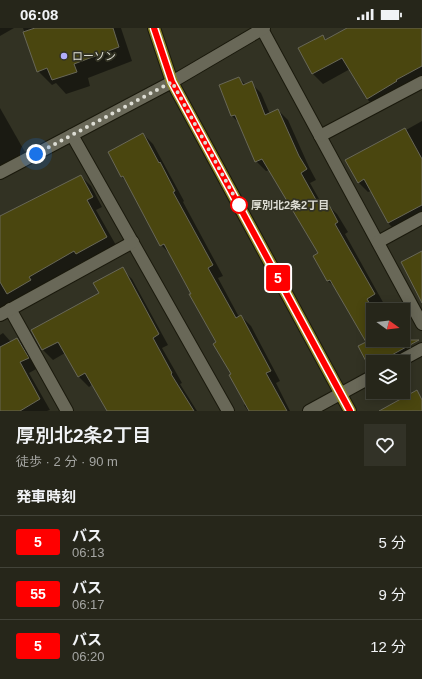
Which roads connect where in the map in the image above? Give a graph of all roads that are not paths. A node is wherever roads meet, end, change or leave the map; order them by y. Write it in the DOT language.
graph roads {
  1 [pos="154,28"];
  2 [pos="263,28"];
  3 [pos="172,82"];
  4 [pos="422,82"];
  5 [pos="72,135"];
  6 [pos="320,136"];
  7 [pos="0,173"];
  8 [pos="422,218"];
  9 [pos="133,242"];
  10 [pos="378,242"];
  11 [pos="5,312"];
  12 [pos="422,324"];
  13 [pos="422,349"];
  14 [pos="410,356"];
  15 [pos="366,380"];
  16 [pos="341,393"];
  17 [pos="67,411"];
  18 [pos="228,411"];
  19 [pos="309,411"];
  20 [pos="350,411"];
  1 -- 3 [label="main road"];
  2 -- 3 [label="street"];
  2 -- 6 [label="street"];
  3 -- 5 [label="street"];
  3 -- 16 [label="main road"];
  4 -- 6 [label="street"];
  5 -- 7 [label="street"];
  5 -- 9 [label="street"];
  6 -- 10 [label="street"];
  8 -- 10 [label="street"];
  9 -- 11 [label="street"];
  9 -- 18 [label="street"];
  10 -- 12 [label="street"];
  11 -- 17 [label="street"];
  13 -- 14 [label="street"];
  15 -- 16 [label="street"];
  16 -- 19 [label="street"];
  16 -- 20 [label="main road"];
}
